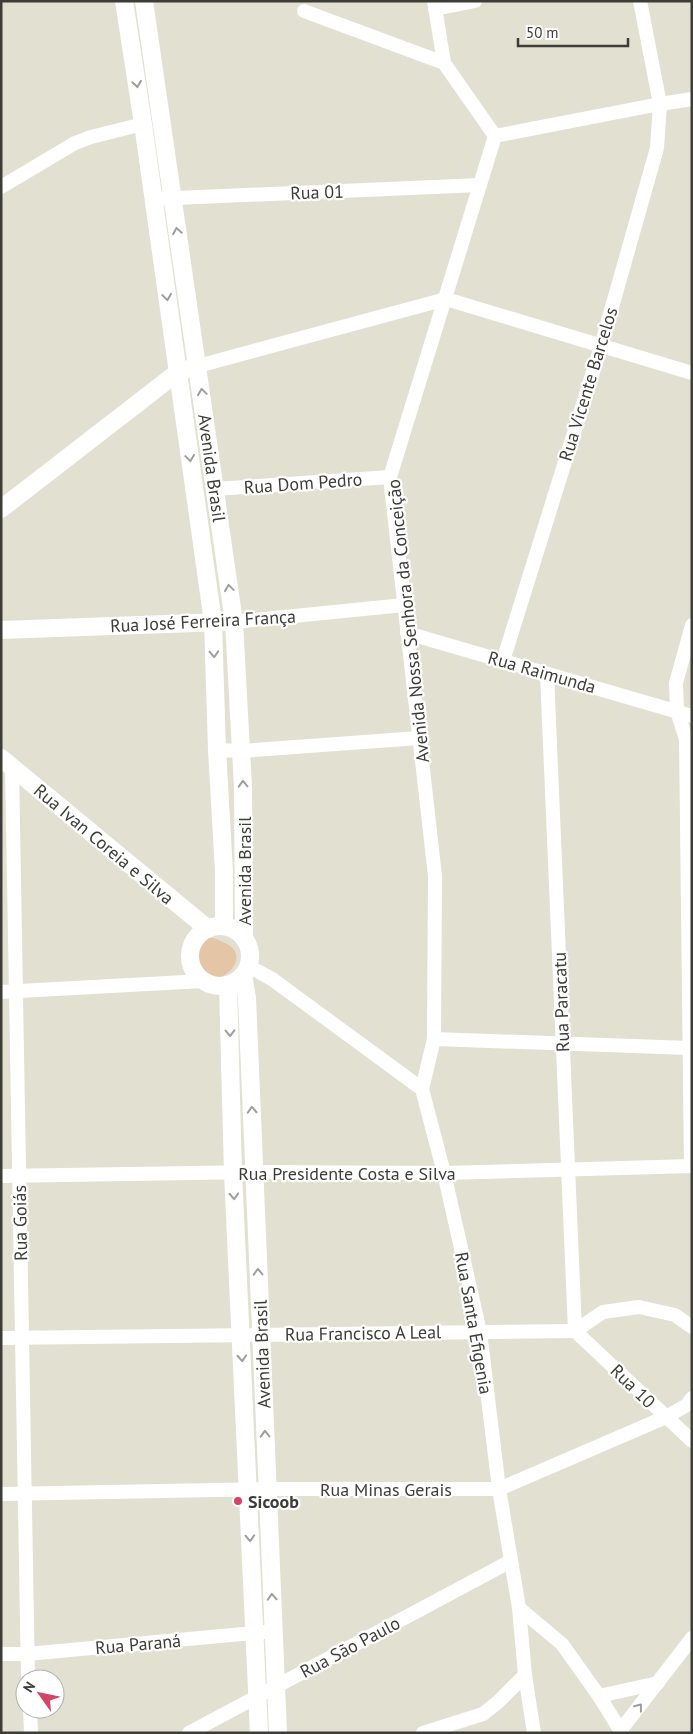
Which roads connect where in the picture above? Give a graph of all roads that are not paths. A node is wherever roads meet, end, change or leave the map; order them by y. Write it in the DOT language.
graph roads {
  1 [pos="124,1"];
  2 [pos="144,1"];
  3 [pos="475,1"];
  4 [pos="640,1"];
  5 [pos="434,5"];
  6 [pos="304,10"];
  7 [pos="150,44"];
  8 [pos="131,47"];
  9 [pos="444,63"];
  10 [pos="692,99"];
  11 [pos="660,104"];
  12 [pos="143,124"];
  13 [pos="495,136"];
  14 [pos="480,185"];
  15 [pos="1,187"];
  16 [pos="172,197"];
  17 [pos="153,199"];
  18 [pos="446,299"];
  19 [pos="601,346"];
  20 [pos="198,366"];
  21 [pos="178,372"];
  22 [pos="692,373"];
  23 [pos="390,477"];
  24 [pos="215,489"];
  25 [pos="1,509"];
  26 [pos="404,605"];
  27 [pos="213,622"];
  28 [pos="234,622"];
  29 [pos="692,625"];
  30 [pos="1,630"];
  31 [pos="407,633"];
  32 [pos="503,661"];
  33 [pos="547,674"];
  34 [pos="677,711"];
  35 [pos="692,716"];
  36 [pos="419,738"];
  37 [pos="217,750"];
  38 [pos="241,751"];
  39 [pos="6,762"];
  40 [pos="216,928"];
  41 [pos="244,938"];
  42 [pos="246,971"];
  43 [pos="203,980"];
  44 [pos="228,985"];
  45 [pos="16,991"];
  46 [pos="1,992"];
  47 [pos="434,1039"];
  48 [pos="562,1044"];
  49 [pos="689,1048"];
  50 [pos="422,1089"];
  51 [pos="691,1166"];
  52 [pos="568,1170"];
  53 [pos="254,1172"];
  54 [pos="233,1173"];
  55 [pos="444,1173"];
  56 [pos="19,1175"];
  57 [pos="1,1176"];
  58 [pos="692,1327"];
  59 [pos="575,1331"];
  60 [pos="480,1332"];
  61 [pos="261,1334"];
  62 [pos="240,1335"];
  63 [pos="23,1337"];
  64 [pos="1,1338"];
  65 [pos="692,1398"];
  66 [pos="666,1417"];
  67 [pos="692,1441"];
  68 [pos="267,1489"];
  69 [pos="248,1490"];
  70 [pos="500,1490"];
  71 [pos="1,1494"];
  72 [pos="26,1494"];
  73 [pos="511,1561"];
  74 [pos="519,1608"];
  75 [pos="274,1631"];
  76 [pos="254,1633"];
  77 [pos="692,1638"];
  78 [pos="1,1654"];
  79 [pos="27,1654"];
  80 [pos="28,1669"];
  81 [pos="525,1675"];
  82 [pos="658,1683"];
  83 [pos="276,1688"];
  84 [pos="599,1696"];
  85 [pos="257,1698"];
  86 [pos="30,1719"];
  87 [pos="621,1732"];
  88 [pos="31,1733"];
  89 [pos="189,1733"];
  90 [pos="259,1733"];
  91 [pos="278,1733"];
  92 [pos="423,1733"];
  93 [pos="534,1733"];
  1 -- 8 [label="street, Avenida Brasil"];
  2 -- 7 [label="street, Avenida Brasil"];
  3 -- 5 [label="street"];
  4 -- 11 [label="street, Rua Vicente Barcelos"];
  5 -- 9 [label="street"];
  6 -- 9 [label="street"];
  7 -- 8 [label="street"];
  7 -- 16 [label="street, Avenida Brasil"];
  8 -- 12 [label="street, Avenida Brasil, one-way"];
  9 -- 13 [label="street"];
  10 -- 11 [label="street"];
  11 -- 13 [label="street"];
  11 -- 19 [label="street, Rua Vicente Barcelos"];
  12 -- 15 [label="street"];
  12 -- 17 [label="street, Avenida Brasil"];
  13 -- 14 [label="street, Avenida Nossa Senhora da Conceição"];
  14 -- 16 [label="street, Rua 01"];
  14 -- 18 [label="street, Avenida Nossa Senhora da Conceição"];
  16 -- 17 [label="street, Rua 01"];
  20 -- 16 [label="street, Avenida Brasil, one-way"];
  17 -- 21 [label="street, Avenida Brasil, one-way"];
  18 -- 19 [label="street"];
  18 -- 20 [label="street"];
  18 -- 23 [label="street, Avenida Nossa Senhora da Conceição"];
  19 -- 22 [label="street"];
  19 -- 32 [label="street, Rua Vicente Barcelos"];
  20 -- 21 [label="street"];
  24 -- 20 [label="street, Avenida Brasil, one-way"];
  21 -- 25 [label="street"];
  21 -- 27 [label="street, Avenida Brasil, one-way"];
  23 -- 24 [label="street, Rua Dom Pedro"];
  23 -- 26 [label="street, Avenida Nossa Senhora da Conceição"];
  28 -- 24 [label="street, Avenida Brasil, one-way"];
  26 -- 28 [label="street, Rua José Ferreira França"];
  26 -- 31 [label="street, Avenida Nossa Senhora da Conceição"];
  27 -- 28 [label="street, Rua José Ferreira França"];
  27 -- 30 [label="street, Rua José Ferreira França"];
  27 -- 37 [label="street, Avenida Brasil, one-way"];
  28 -- 38 [label="street, Avenida Brasil"];
  29 -- 34 [label="street"];
  31 -- 32 [label="street, Rua Raimunda"];
  31 -- 36 [label="street, Avenida Nossa Senhora da Conceição"];
  32 -- 33 [label="street, Rua Raimunda"];
  33 -- 34 [label="street, Rua Raimunda"];
  33 -- 48 [label="street, Rua Paracatu"];
  34 -- 35 [label="street, Rua Raimunda"];
  34 -- 49 [label="street"];
  36 -- 38 [label="street"];
  36 -- 47 [label="street, Avenida Nossa Senhora da Conceição"];
  37 -- 38 [label="street"];
  37 -- 40 [label="street, Avenida Brasil"];
  41 -- 38 [label="street, Avenida Brasil, one-way"];
  39 -- 40 [label="street, Rua Ivan Coreia e Silva"];
  39 -- 45 [label="street, Rua Goiás"];
  40 -- 41 [label="street"];
  40 -- 43 [label="street"];
  41 -- 42 [label="street"];
  42 -- 44 [label="street"];
  42 -- 50 [label="street"];
  53 -- 42 [label="street, Avenida Brasil, one-way"];
  43 -- 44 [label="street"];
  43 -- 45 [label="street"];
  44 -- 54 [label="street, Avenida Brasil, one-way"];
  45 -- 46 [label="street"];
  45 -- 56 [label="street, Rua Goiás"];
  47 -- 48 [label="street"];
  47 -- 50 [label="street, Avenida Nossa Senhora da Conceição"];
  48 -- 49 [label="street"];
  48 -- 52 [label="street, Rua Paracatu"];
  49 -- 51 [label="street"];
  50 -- 55 [label="street, Rua Santa Efigenia"];
  51 -- 52 [label="street, Rua Presidente Costa e Silva"];
  52 -- 55 [label="street, Rua Presidente Costa e Silva"];
  52 -- 59 [label="street, Rua Paracatu"];
  53 -- 54 [label="street, Rua Presidente Costa e Silva"];
  53 -- 55 [label="street, Rua Presidente Costa e Silva"];
  61 -- 53 [label="street, Avenida Brasil, one-way"];
  54 -- 56 [label="street, Rua Presidente Costa e Silva"];
  54 -- 62 [label="street, Avenida Brasil, one-way"];
  55 -- 60 [label="street, Rua Santa Efigenia"];
  56 -- 57 [label="street, Rua Presidente Costa e Silva"];
  56 -- 63 [label="street, Rua Goiás"];
  58 -- 59 [label="street"];
  59 -- 60 [label="street, Rua Francisco A Leal"];
  59 -- 66 [label="street, Rua 10"];
  60 -- 61 [label="street, Rua Francisco A Leal"];
  60 -- 70 [label="street, Rua Santa Efigenia"];
  61 -- 62 [label="street, Rua Francisco A Leal"];
  68 -- 61 [label="street, Avenida Brasil, one-way"];
  62 -- 63 [label="street, Rua Francisco A Leal"];
  62 -- 69 [label="street, Avenida Brasil, one-way"];
  63 -- 64 [label="street, Rua Francisco A Leal"];
  63 -- 72 [label="street, Rua Goiás"];
  65 -- 66 [label="street, Rua Minas Gerais"];
  66 -- 67 [label="street, Rua 10"];
  66 -- 70 [label="street, Rua Minas Gerais"];
  68 -- 69 [label="street, Rua Minas Gerais"];
  68 -- 70 [label="street, Rua Minas Gerais"];
  75 -- 68 [label="street, Avenida Brasil, one-way"];
  69 -- 72 [label="street, Rua Minas Gerais"];
  69 -- 76 [label="street, Avenida Brasil, one-way"];
  70 -- 73 [label="street, Rua Santa Efigenia"];
  71 -- 72 [label="street, Rua Minas Gerais"];
  72 -- 79 [label="street, Rua Goiás"];
  73 -- 74 [label="street, Rua Santa Efigenia"];
  73 -- 83 [label="street, Rua São Paulo"];
  74 -- 81 [label="street, Rua Santa Efigenia"];
  74 -- 84 [label="street"];
  75 -- 76 [label="street, Rua Paraná"];
  75 -- 83 [label="street, Avenida Brasil"];
  76 -- 79 [label="street, Rua Paraná"];
  76 -- 85 [label="street, Avenida Brasil"];
  77 -- 82 [label="street"];
  78 -- 79 [label="street, Rua Paraná"];
  79 -- 80 [label="street, Rua Goiás"];
  81 -- 92 [label="street"];
  81 -- 93 [label="street, Rua Santa Efigenia"];
  82 -- 84 [label="street"];
  87 -- 82 [label="street, one-way"];
  83 -- 85 [label="street, Rua São Paulo"];
  83 -- 91 [label="street, Avenida Brasil"];
  84 -- 87 [label="street"];
  85 -- 89 [label="street, Rua São Paulo"];
  85 -- 90 [label="street, Avenida Brasil"];
  86 -- 88 [label="street"];
}
